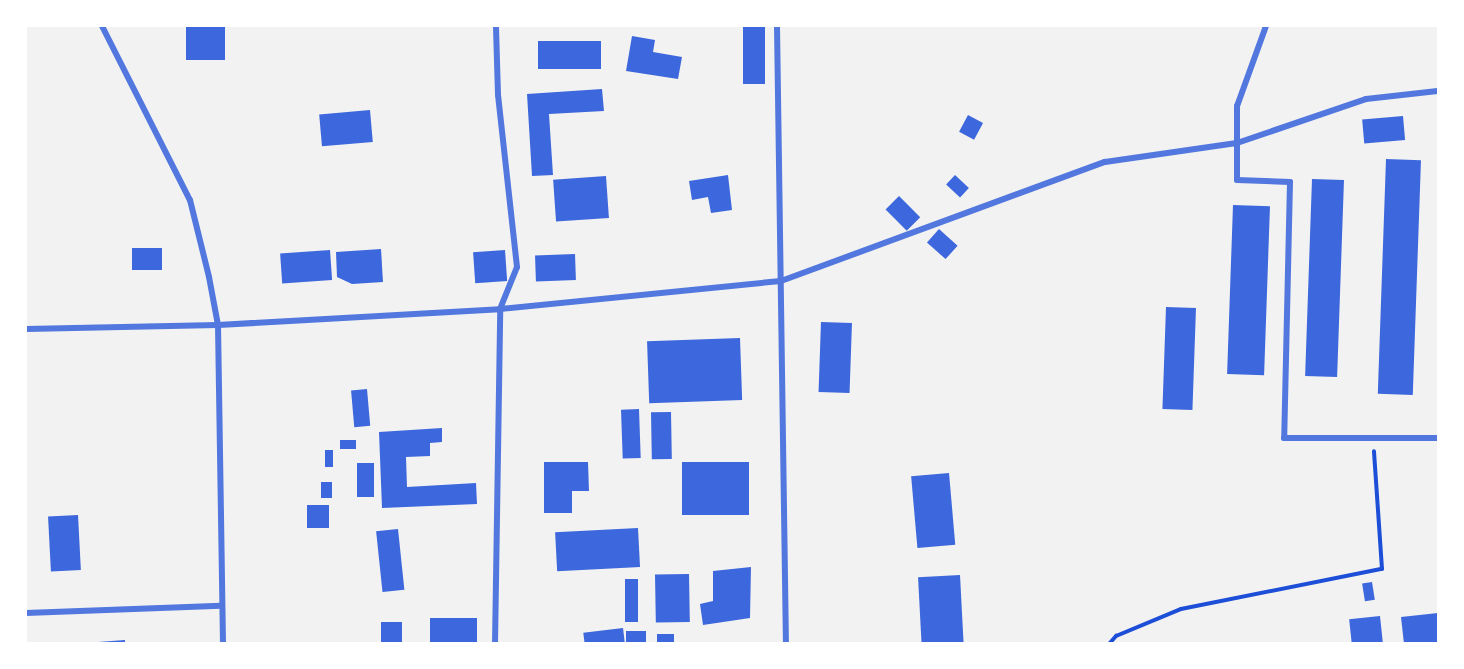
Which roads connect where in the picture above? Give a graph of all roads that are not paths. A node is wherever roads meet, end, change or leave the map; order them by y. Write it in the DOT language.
graph roads {
  1 [pos="102,26"];
  2 [pos="111,26"];
  3 [pos="495,26"];
  4 [pos="777,26"];
  5 [pos="1266,26"];
  6 [pos="107,35"];
  7 [pos="1438,91"];
  8 [pos="1237,143"];
  9 [pos="781,281"];
  10 [pos="500,309"];
  11 [pos="218,325"];
  12 [pos="26,329"];
  13 [pos="1438,438"];
  14 [pos="221,606"];
  15 [pos="26,613"];
  16 [pos="222,644"];
  17 [pos="495,644"];
  18 [pos="786,644"];
  1 -- 6 [label="street"];
  2 -- 6 [label="street"];
  3 -- 10 [label="street"];
  4 -- 9 [label="street"];
  5 -- 8 [label="street"];
  6 -- 11 [label="street"];
  7 -- 8 [label="street"];
  8 -- 9 [label="street"];
  8 -- 13 [label="street"];
  9 -- 10 [label="street"];
  9 -- 18 [label="street"];
  10 -- 11 [label="street"];
  10 -- 17 [label="street"];
  11 -- 12 [label="street"];
  11 -- 14 [label="street"];
  14 -- 15 [label="street"];
  14 -- 16 [label="street"];
}
